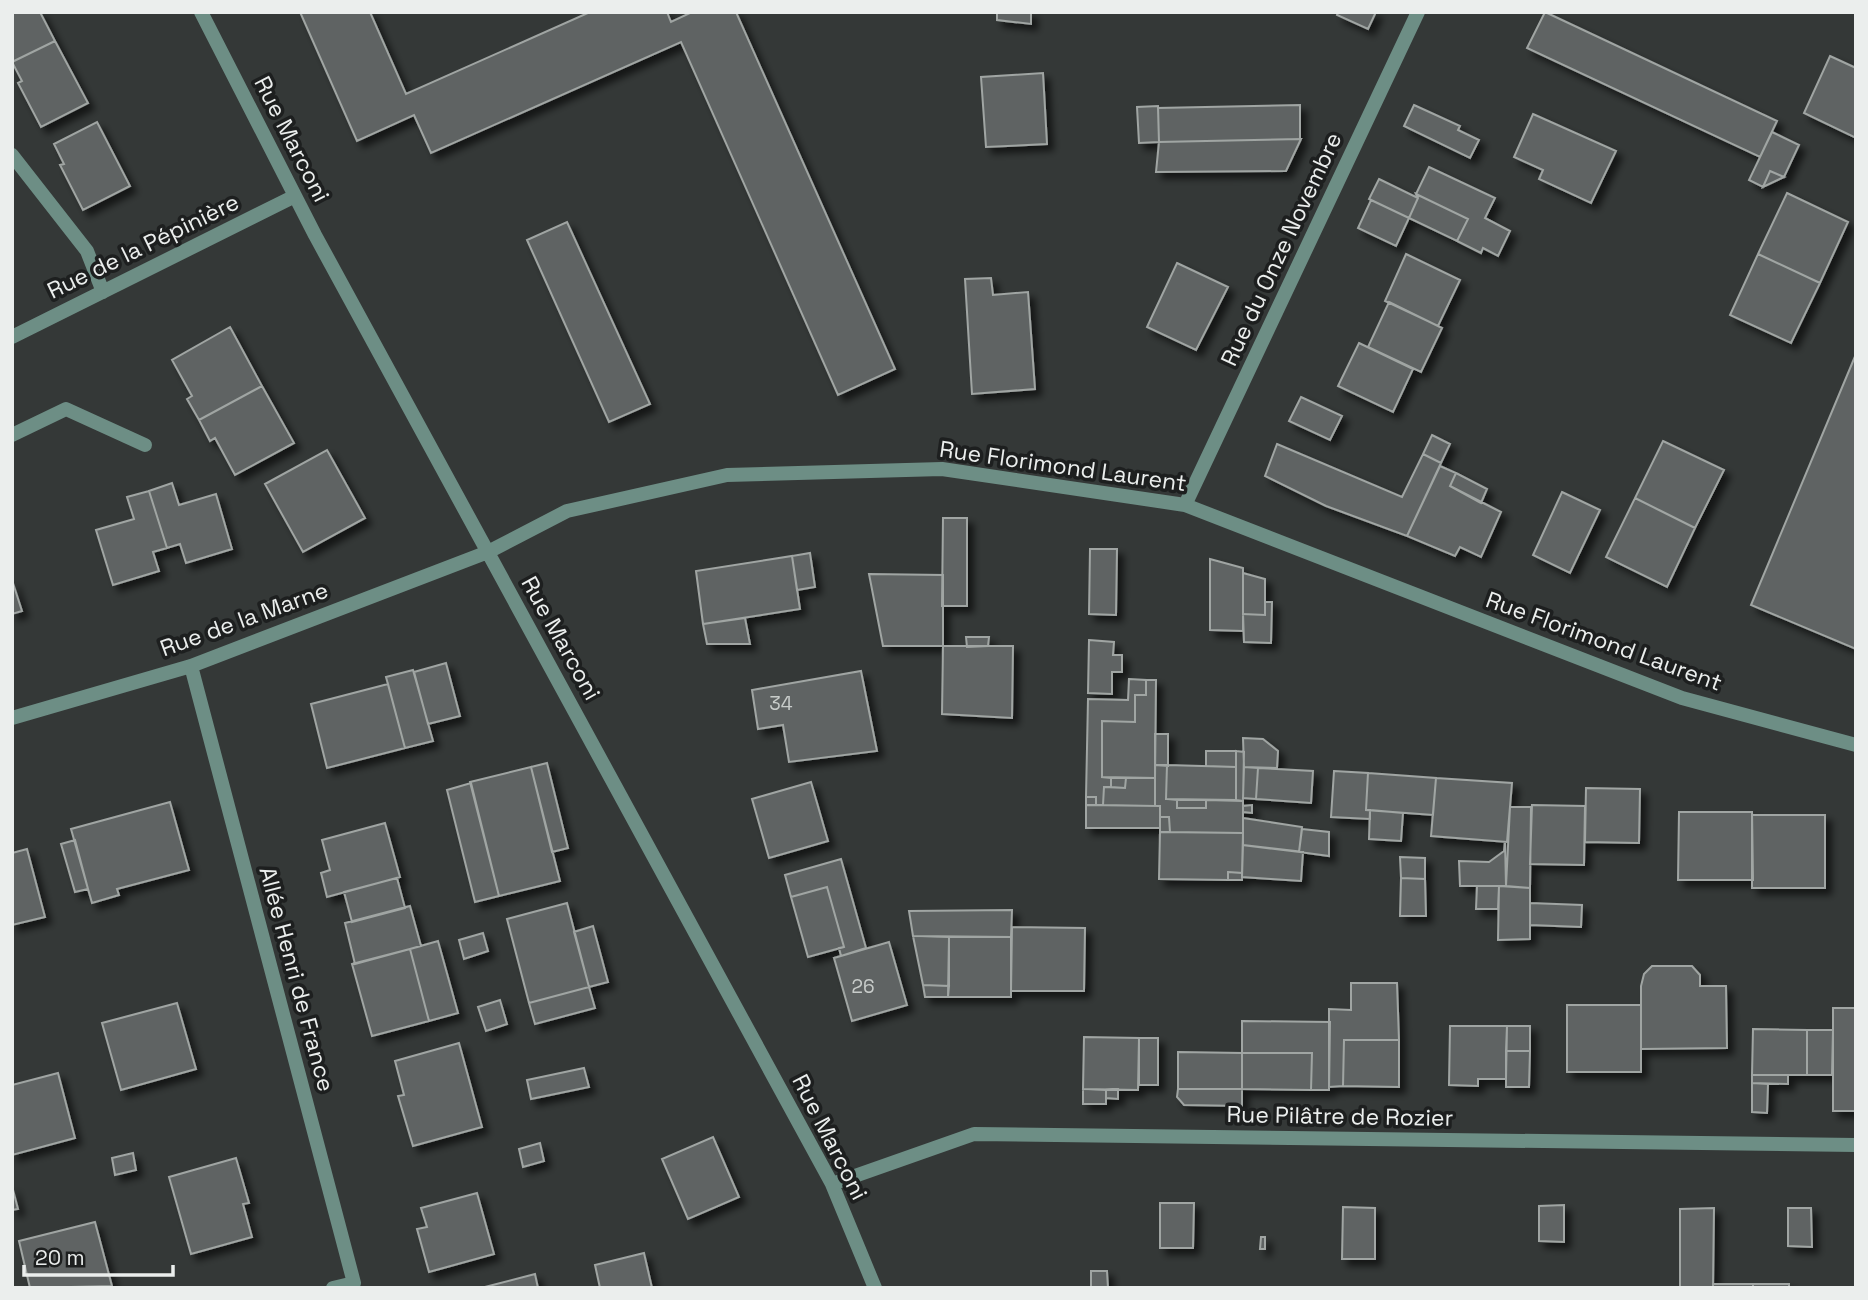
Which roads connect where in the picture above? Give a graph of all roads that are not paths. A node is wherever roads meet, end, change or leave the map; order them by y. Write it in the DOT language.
graph roads {
  1 [pos="201,12"];
  2 [pos="1418,12"];
  3 [pos="12,155"];
  4 [pos="295,196"];
  5 [pos="103,292"];
  6 [pos="12,337"];
  7 [pos="12,435"];
  8 [pos="145,445"];
  9 [pos="1185,505"];
  10 [pos="488,552"];
  11 [pos="191,666"];
  12 [pos="12,718"];
  13 [pos="1856,745"];
  14 [pos="1856,1145"];
  15 [pos="832,1184"];
  16 [pos="333,1288"];
  17 [pos="875,1288"];
  1 -- 4 [label="street, Rue Marconi"];
  2 -- 9 [label="street, Rue du Onze Novembre"];
  3 -- 5 [label="street"];
  4 -- 5 [label="street, Rue de la Pépinière"];
  4 -- 10 [label="street, Rue Marconi"];
  5 -- 6 [label="street, Rue de la Pépinière"];
  7 -- 8 [label="street"];
  9 -- 10 [label="street, Rue Florimond Laurent"];
  9 -- 13 [label="street, Rue Florimond Laurent"];
  10 -- 11 [label="street, Rue de la Marne"];
  10 -- 15 [label="street, Rue Marconi"];
  11 -- 12 [label="street, Rue de la Marne"];
  11 -- 16 [label="street, Allée Henri de France"];
  14 -- 15 [label="street, Rue Pilâtre de Rozier"];
  15 -- 17 [label="street, Rue Marconi"];
}
